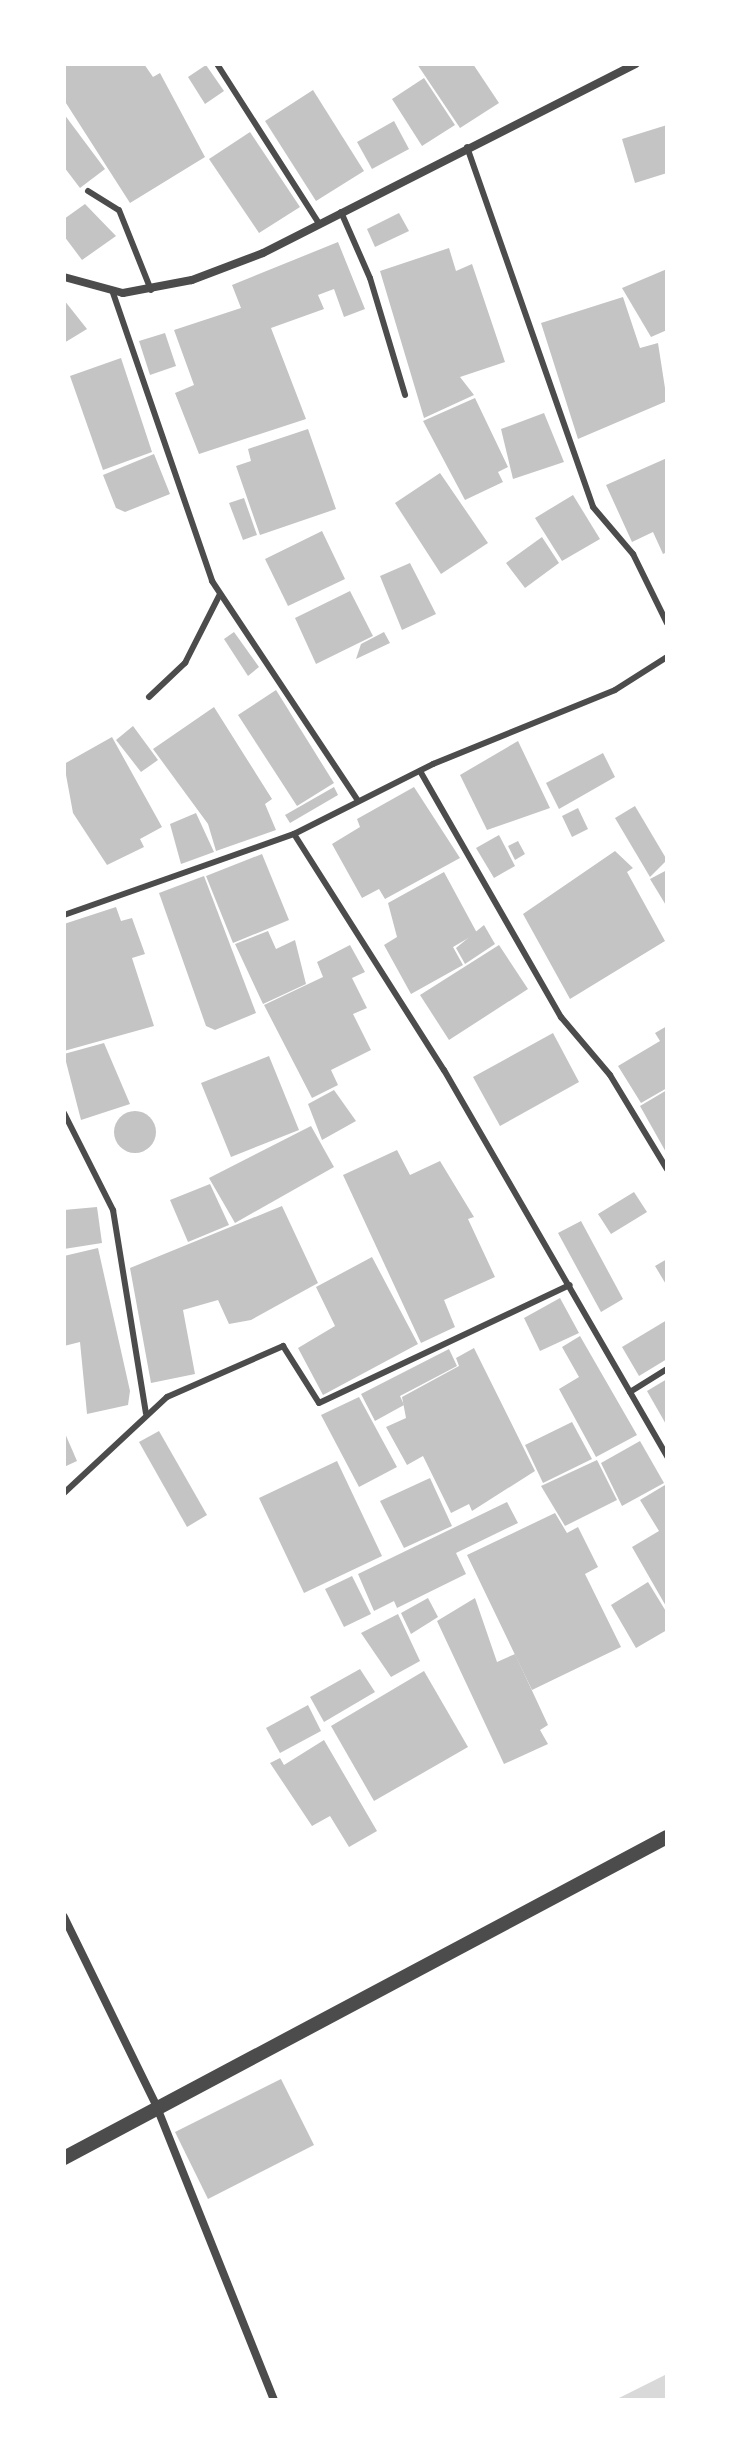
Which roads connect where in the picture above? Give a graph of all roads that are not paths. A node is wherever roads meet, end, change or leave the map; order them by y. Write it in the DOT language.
graph roads {
  1 [pos="217,64"];
  2 [pos="636,64"];
  3 [pos="467,147"];
  4 [pos="88,191"];
  5 [pos="341,212"];
  6 [pos="318,222"];
  7 [pos="64,277"];
  8 [pos="112,290"];
  9 [pos="151,290"];
  10 [pos="405,395"];
  11 [pos="220,594"];
  12 [pos="667,623"];
  13 [pos="667,657"];
  14 [pos="149,697"];
  15 [pos="420,771"];
  16 [pos="358,801"];
  17 [pos="294,834"];
  18 [pos="64,915"];
  19 [pos="64,1113"];
  20 [pos="667,1169"];
  21 [pos="570,1285"];
  22 [pos="667,1369"];
  23 [pos="630,1392"];
  24 [pos="146,1413"];
  25 [pos="667,1457"];
  26 [pos="64,1493"];
  27 [pos="667,1837"];
  28 [pos="64,1917"];
  29 [pos="156,2105"];
  30 [pos="64,2158"];
  31 [pos="274,2400"];
  1 -- 6 [label="lane"];
  2 -- 3 [label="street"];
  3 -- 5 [label="street"];
  3 -- 12 [label="lane"];
  4 -- 9 [label="lane"];
  5 -- 6 [label="street"];
  5 -- 10 [label="lane"];
  6 -- 9 [label="street"];
  7 -- 8 [label="street"];
  8 -- 9 [label="street"];
  8 -- 11 [label="lane"];
  11 -- 14 [label="lane"];
  11 -- 16 [label="lane"];
  13 -- 15 [label="lane"];
  15 -- 16 [label="lane"];
  15 -- 20 [label="lane"];
  16 -- 17 [label="lane"];
  17 -- 18 [label="lane"];
  17 -- 21 [label="lane"];
  19 -- 24 [label="lane"];
  21 -- 23 [label="lane"];
  21 -- 24 [label="lane"];
  22 -- 23 [label="lane"];
  23 -- 25 [label="lane"];
  24 -- 26 [label="lane"];
  27 -- 29 [label="street"];
  28 -- 29 [label="street"];
  29 -- 30 [label="street"];
  29 -- 31 [label="street"];
}
